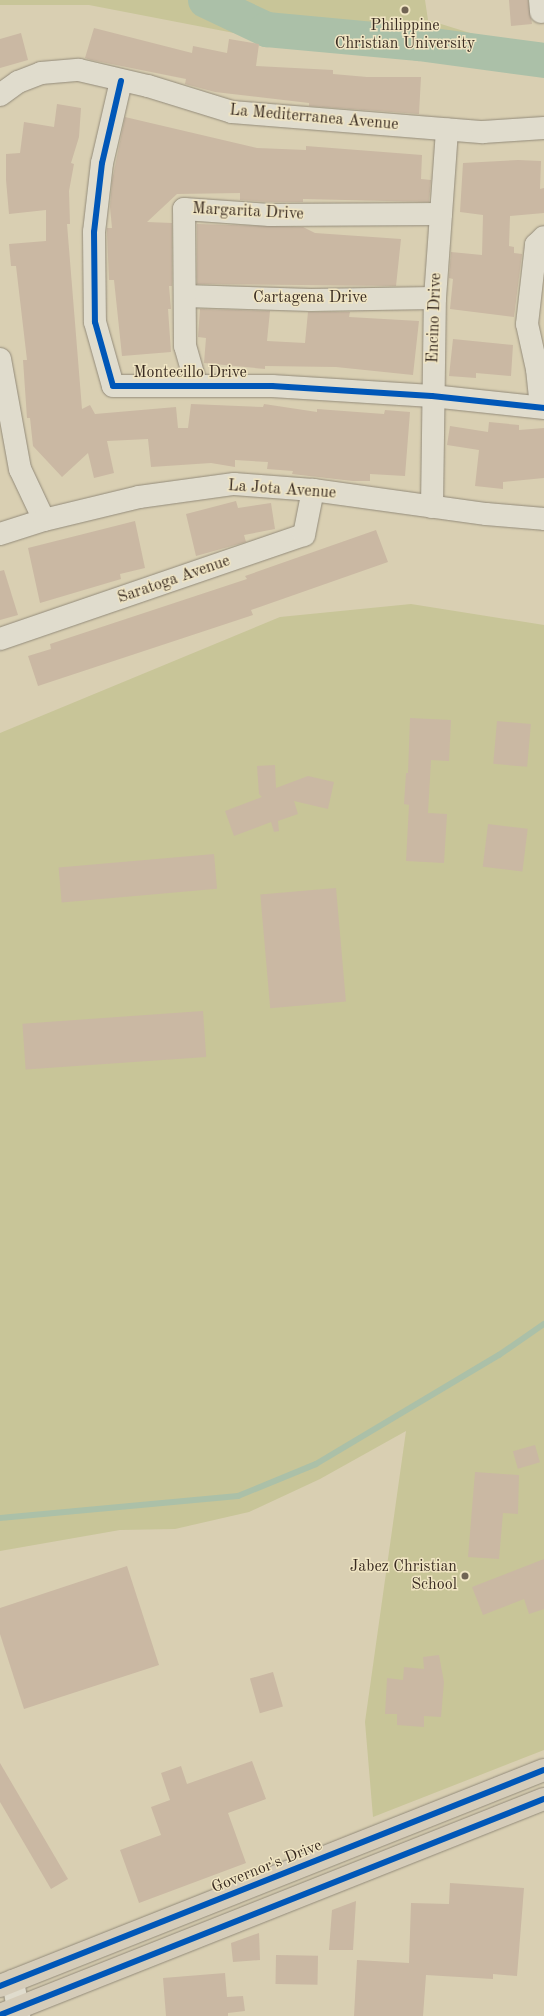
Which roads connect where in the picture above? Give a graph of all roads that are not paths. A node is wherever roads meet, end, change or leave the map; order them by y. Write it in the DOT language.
graph roads {
  1 [pos="121,81"];
  2 [pos="0,94"];
  3 [pos="544,128"];
  4 [pos="447,129"];
  5 [pos="441,214"];
  6 [pos="544,237"];
  7 [pos="185,296"];
  8 [pos="435,298"];
  9 [pos="0,359"];
  10 [pos="196,384"];
  11 [pos="432,396"];
  12 [pos="543,408"];
  13 [pos="313,490"];
  14 [pos="432,507"];
  15 [pos="544,519"];
  16 [pos="44,520"];
  17 [pos="0,534"];
  18 [pos="0,639"];
  19 [pos="544,1770"];
  20 [pos="544,1799"];
  21 [pos="7,1983"];
  22 [pos="12,2013"];
  1 -- 2 [label="street, La Mediterranea Avenue"];
  1 -- 4 [label="street, La Mediterranea Avenue"];
  1 -- 10 [label="street, Montecillo Drive"];
  3 -- 4 [label="street, La Mediterranea Avenue"];
  4 -- 5 [label="street, Encino Drive"];
  5 -- 7 [label="street, Margarita Drive"];
  5 -- 8 [label="street, Encino Drive"];
  6 -- 12 [label="street"];
  7 -- 8 [label="street, Cartagena Drive"];
  7 -- 10 [label="street, Margarita Drive"];
  8 -- 11 [label="street, Encino Drive"];
  9 -- 16 [label="street"];
  10 -- 11 [label="street, Montecillo Drive"];
  11 -- 12 [label="street, Montecillo Drive"];
  11 -- 14 [label="street, Encino Drive"];
  13 -- 14 [label="street, La Jota Avenue"];
  13 -- 16 [label="street, La Jota Avenue"];
  13 -- 18 [label="street, Saratoga Avenue"];
  14 -- 15 [label="street, La Jota Avenue"];
  16 -- 17 [label="street, La Jota Avenue"];
  19 -- 21 [label="highway, Governor's Drive"];
  20 -- 22 [label="highway"];
  21 -- 22 [label="street"];
}
